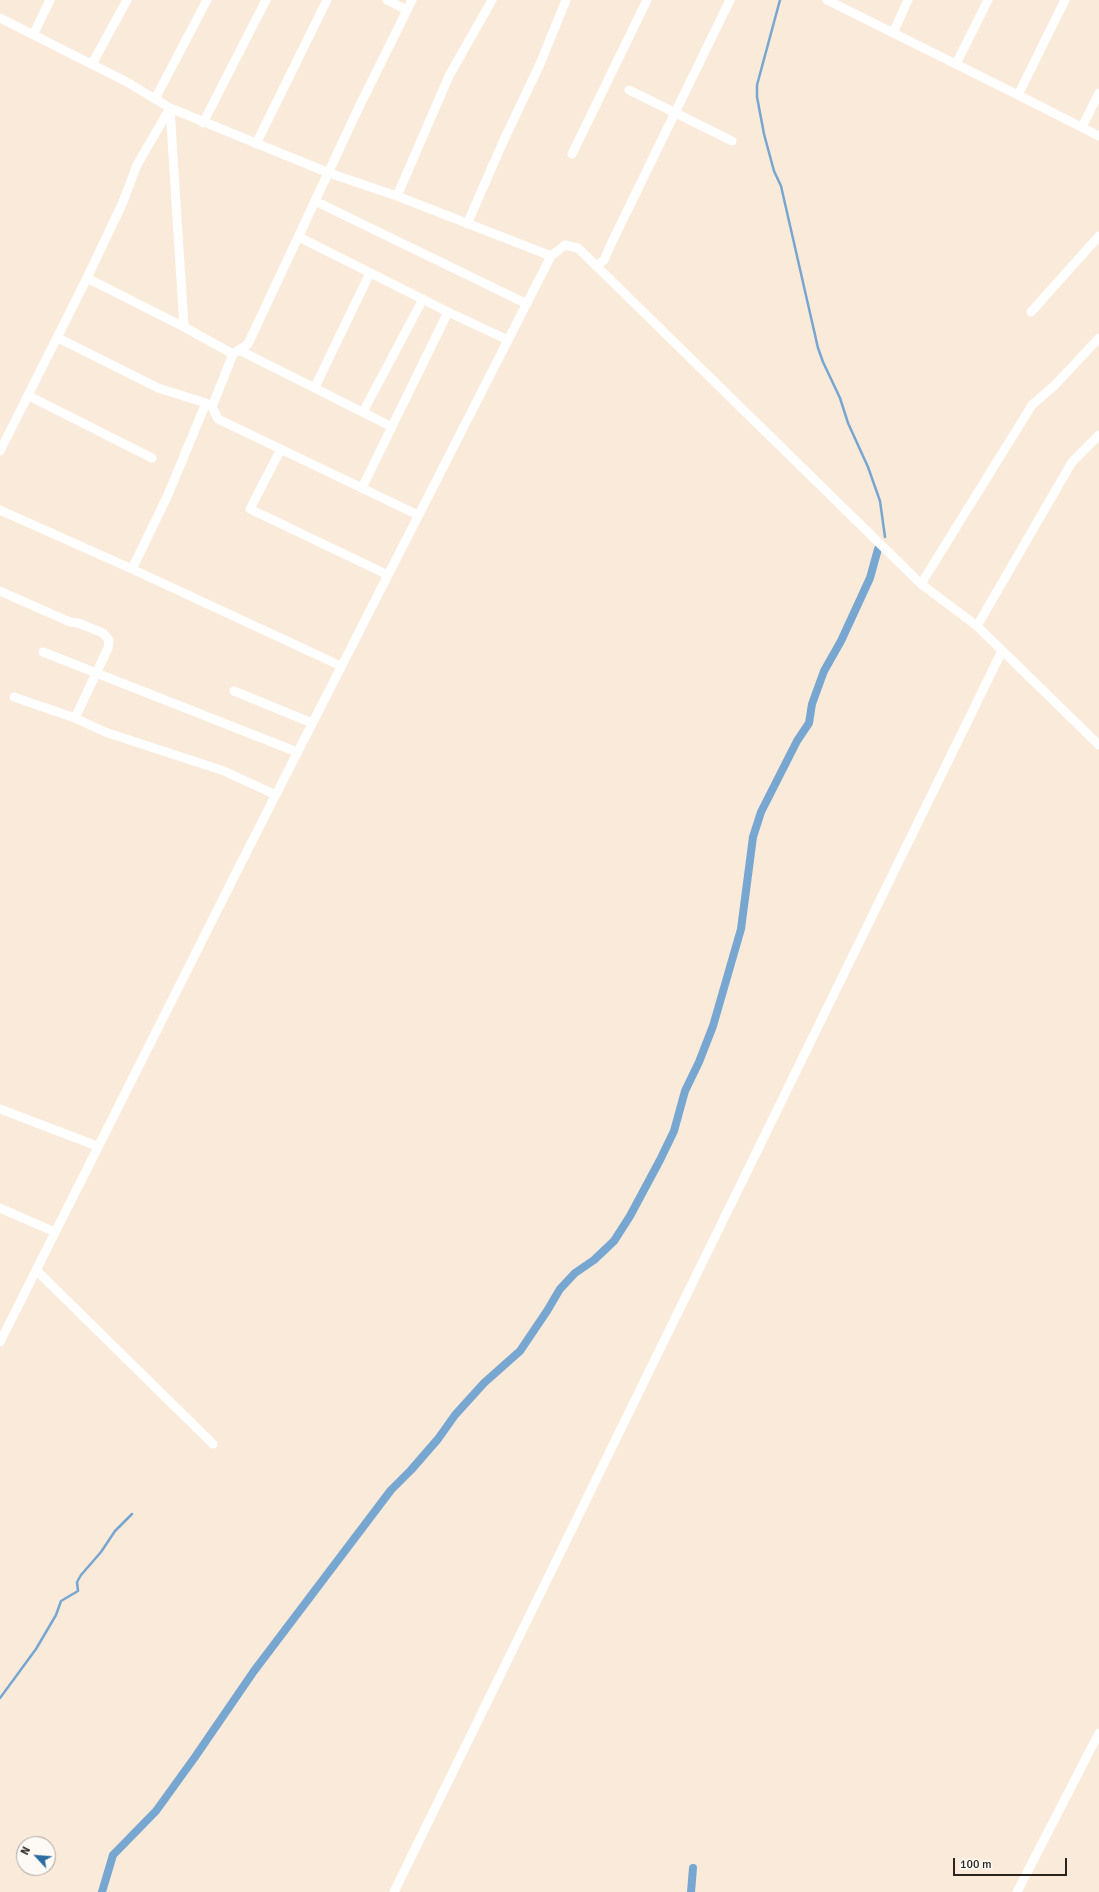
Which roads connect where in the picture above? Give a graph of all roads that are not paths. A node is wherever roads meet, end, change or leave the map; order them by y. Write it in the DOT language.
graph roads {
  1 [pos="50,0"];
  2 [pos="127,0"];
  3 [pos="207,0"];
  4 [pos="266,0"];
  5 [pos="327,0"];
  6 [pos="387,0"];
  7 [pos="412,0"];
  8 [pos="492,0"];
  9 [pos="566,0"];
  10 [pos="646,0"];
  11 [pos="730,0"];
  12 [pos="828,0"];
  13 [pos="908,0"];
  14 [pos="988,0"];
  15 [pos="1065,0"];
  16 [pos="407,10"];
  17 [pos="0,18"];
  18 [pos="893,33"];
  19 [pos="33,35"];
  20 [pos="92,64"];
  21 [pos="956,64"];
  22 [pos="629,90"];
  23 [pos="1099,93"];
  24 [pos="1018,95"];
  25 [pos="155,99"];
  26 [pos="170,108"];
  27 [pos="674,112"];
  28 [pos="204,123"];
  29 [pos="1082,127"];
  30 [pos="1099,136"];
  31 [pos="732,141"];
  32 [pos="256,144"];
  33 [pos="572,154"];
  34 [pos="329,173"];
  35 [pos="397,196"];
  36 [pos="315,202"];
  37 [pos="467,224"];
  38 [pos="1099,236"];
  39 [pos="299,237"];
  40 [pos="551,256"];
  41 [pos="597,266"];
  42 [pos="370,273"];
  43 [pos="87,278"];
  44 [pos="423,299"];
  45 [pos="526,304"];
  46 [pos="448,312"];
  47 [pos="1030,312"];
  48 [pos="184,327"];
  49 [pos="58,338"];
  50 [pos="1099,338"];
  51 [pos="508,340"];
  52 [pos="236,352"];
  53 [pos="315,387"];
  54 [pos="29,396"];
  55 [pos="209,405"];
  56 [pos="363,412"];
  57 [pos="392,427"];
  58 [pos="1099,435"];
  59 [pos="281,449"];
  60 [pos="0,451"];
  61 [pos="152,458"];
  62 [pos="362,488"];
  63 [pos="0,510"];
  64 [pos="418,515"];
  65 [pos="132,569"];
  66 [pos="388,575"];
  67 [pos="921,584"];
  68 [pos="0,591"];
  69 [pos="977,626"];
  70 [pos="1002,651"];
  71 [pos="43,652"];
  72 [pos="341,666"];
  73 [pos="96,674"];
  74 [pos="234,691"];
  75 [pos="14,697"];
  76 [pos="75,718"];
  77 [pos="312,723"];
  78 [pos="1099,745"];
  79 [pos="297,752"];
  80 [pos="276,795"];
  81 [pos="0,1109"];
  82 [pos="98,1146"];
  83 [pos="0,1208"];
  84 [pos="56,1232"];
  85 [pos="37,1271"];
  86 [pos="0,1342"];
  87 [pos="213,1444"];
  88 [pos="1099,1733"];
  89 [pos="394,1892"];
  90 [pos="1017,1892"];
  1 -- 19 [label="street"];
  2 -- 20 [label="street"];
  3 -- 25 [label="street"];
  4 -- 28 [label="street"];
  5 -- 32 [label="street"];
  6 -- 16 [label="street"];
  7 -- 16 [label="street"];
  8 -- 35 [label="street"];
  9 -- 37 [label="street"];
  10 -- 33 [label="street"];
  11 -- 27 [label="street"];
  12 -- 18 [label="street"];
  13 -- 18 [label="street"];
  14 -- 21 [label="street"];
  15 -- 24 [label="street"];
  16 -- 34 [label="street"];
  17 -- 19 [label="street"];
  18 -- 21 [label="street"];
  19 -- 20 [label="street"];
  20 -- 25 [label="street"];
  21 -- 24 [label="street"];
  22 -- 27 [label="street"];
  23 -- 29 [label="street"];
  24 -- 29 [label="street"];
  25 -- 26 [label="street"];
  26 -- 28 [label="street"];
  26 -- 43 [label="street"];
  26 -- 48 [label="street"];
  27 -- 31 [label="street"];
  27 -- 41 [label="street"];
  28 -- 32 [label="street"];
  29 -- 30 [label="street"];
  32 -- 34 [label="street"];
  34 -- 35 [label="street"];
  34 -- 36 [label="street"];
  35 -- 37 [label="street"];
  36 -- 39 [label="street"];
  36 -- 45 [label="street"];
  37 -- 40 [label="street"];
  38 -- 47 [label="street"];
  39 -- 42 [label="street"];
  39 -- 52 [label="street"];
  40 -- 41 [label="street"];
  40 -- 45 [label="street"];
  41 -- 67 [label="street"];
  42 -- 44 [label="street"];
  42 -- 53 [label="street"];
  43 -- 48 [label="street"];
  43 -- 49 [label="street"];
  44 -- 46 [label="street"];
  44 -- 56 [label="street"];
  45 -- 51 [label="street"];
  46 -- 51 [label="street"];
  46 -- 57 [label="street"];
  48 -- 52 [label="street"];
  49 -- 54 [label="street"];
  49 -- 55 [label="street"];
  50 -- 67 [label="street"];
  51 -- 64 [label="street"];
  52 -- 53 [label="street"];
  52 -- 55 [label="street"];
  53 -- 56 [label="street"];
  54 -- 60 [label="street"];
  54 -- 61 [label="street"];
  55 -- 59 [label="street"];
  55 -- 65 [label="street"];
  56 -- 57 [label="street"];
  57 -- 62 [label="street"];
  58 -- 69 [label="street"];
  59 -- 62 [label="street"];
  59 -- 66 [label="street"];
  62 -- 64 [label="street"];
  63 -- 65 [label="street"];
  64 -- 66 [label="street"];
  65 -- 72 [label="street"];
  66 -- 72 [label="street"];
  67 -- 69 [label="street"];
  68 -- 73 [label="street"];
  69 -- 70 [label="street"];
  70 -- 78 [label="street"];
  70 -- 89 [label="street"];
  71 -- 73 [label="street"];
  72 -- 77 [label="street"];
  73 -- 76 [label="street"];
  73 -- 79 [label="street"];
  74 -- 77 [label="street"];
  75 -- 76 [label="street"];
  76 -- 80 [label="street"];
  77 -- 79 [label="street"];
  79 -- 80 [label="street"];
  80 -- 82 [label="street"];
  81 -- 82 [label="street"];
  82 -- 84 [label="street"];
  83 -- 84 [label="street"];
  84 -- 85 [label="street"];
  85 -- 86 [label="street"];
  85 -- 87 [label="street"];
  88 -- 90 [label="street"];
}
